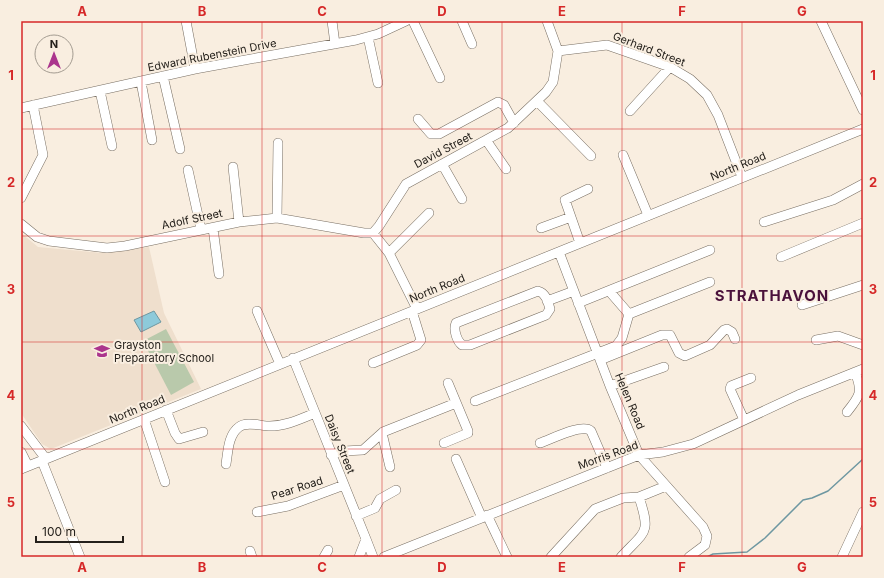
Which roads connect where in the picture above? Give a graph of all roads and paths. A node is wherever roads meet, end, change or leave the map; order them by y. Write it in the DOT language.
graph roads {
  1 [pos="186,21"];
  2 [pos="332,21"];
  3 [pos="406,21"];
  4 [pos="413,21"];
  5 [pos="462,21"];
  6 [pos="547,21"];
  7 [pos="823,22"];
  8 [pos="368,37"];
  9 [pos="335,44"];
  10 [pos="472,44"];
  11 [pos="558,51"];
  12 [pos="670,67"];
  13 [pos="195,69"];
  14 [pos="163,76"];
  15 [pos="440,78"];
  16 [pos="141,82"];
  17 [pos="378,84"];
  18 [pos="100,91"];
  19 [pos="859,92"];
  20 [pos="537,101"];
  21 [pos="33,105"];
  22 [pos="21,108"];
  23 [pos="863,110"];
  24 [pos="630,111"];
  25 [pos="418,119"];
  26 [pos="514,123"];
  27 [pos="863,130"];
  28 [pos="152,140"];
  29 [pos="486,140"];
  30 [pos="278,143"];
  31 [pos="112,146"];
  32 [pos="180,149"];
  33 [pos="623,155"];
  34 [pos="591,156"];
  35 [pos="442,164"];
  36 [pos="233,167"];
  37 [pos="506,169"];
  38 [pos="188,170"];
  39 [pos="742,177"];
  40 [pos="863,184"];
  41 [pos="588,189"];
  42 [pos="21,198"];
  43 [pos="462,199"];
  44 [pos="429,213"];
  45 [pos="648,215"];
  46 [pos="571,216"];
  47 [pos="278,218"];
  48 [pos="239,222"];
  49 [pos="764,222"];
  50 [pos="863,223"];
  51 [pos="21,224"];
  52 [pos="213,228"];
  53 [pos="541,228"];
  54 [pos="202,230"];
  55 [pos="373,233"];
  56 [pos="580,243"];
  57 [pos="710,250"];
  58 [pos="559,252"];
  59 [pos="389,253"];
  60 [pos="781,257"];
  61 [pos="219,274"];
  62 [pos="710,282"];
  63 [pos="863,285"];
  64 [pos="574,291"];
  65 [pos="610,292"];
  66 [pos="547,301"];
  67 [pos="578,303"];
  68 [pos="802,305"];
  69 [pos="414,310"];
  70 [pos="257,311"];
  71 [pos="629,314"];
  72 [pos="735,339"];
  73 [pos="816,340"];
  74 [pos="863,346"];
  75 [pos="599,356"];
  76 [pos="293,358"];
  77 [pos="373,363"];
  78 [pos="280,364"];
  79 [pos="664,366"];
  80 [pos="859,370"];
  81 [pos="751,378"];
  82 [pos="448,383"];
  83 [pos="610,386"];
  84 [pos="475,402"];
  85 [pos="456,403"];
  86 [pos="166,410"];
  87 [pos="847,412"];
  88 [pos="315,413"];
  89 [pos="144,419"];
  90 [pos="744,420"];
  91 [pos="21,426"];
  92 [pos="204,432"];
  93 [pos="382,433"];
  94 [pos="444,443"];
  95 [pos="540,443"];
  96 [pos="21,452"];
  97 [pos="331,455"];
  98 [pos="639,455"];
  99 [pos="456,458"];
  100 [pos="44,460"];
  101 [pos="226,464"];
  102 [pos="390,467"];
  103 [pos="24,468"];
  104 [pos="607,468"];
  105 [pos="165,482"];
  106 [pos="344,485"];
  107 [pos="666,486"];
  108 [pos="396,490"];
  109 [pos="639,497"];
  110 [pos="257,512"];
  111 [pos="863,512"];
  112 [pos="356,516"];
  113 [pos="485,517"];
  114 [pos="366,539"];
  115 [pos="80,557"];
  116 [pos="359,557"];
  117 [pos="373,557"];
  118 [pos="384,557"];
  119 [pos="507,557"];
  120 [pos="551,557"];
  121 [pos="621,557"];
  122 [pos="688,557"];
  123 [pos="842,557"];
  1 -- 13 [label="street"];
  2 -- 9 [label="street"];
  3 -- 8 [label="street, Edward Rubenstein Drive"];
  4 -- 15 [label="street"];
  5 -- 10 [label="street"];
  6 -- 11 [label="street, David Street"];
  7 -- 19 [label="street"];
  8 -- 9 [label="street, Edward Rubenstein Drive"];
  8 -- 17 [label="street"];
  9 -- 13 [label="street, Edward Rubenstein Drive"];
  11 -- 12 [label="street, Gerhard Street"];
  11 -- 20 [label="street, David Street"];
  12 -- 24 [label="street"];
  12 -- 39 [label="street, Gerhard Street"];
  13 -- 14 [label="street, Edward Rubenstein Drive"];
  14 -- 16 [label="street, Edward Rubenstein Drive"];
  14 -- 32 [label="street"];
  16 -- 18 [label="street, Edward Rubenstein Drive"];
  16 -- 28 [label="street"];
  18 -- 21 [label="street, Edward Rubenstein Drive"];
  18 -- 31 [label="street"];
  19 -- 23 [label="street"];
  20 -- 26 [label="street, David Street"];
  20 -- 34 [label="street"];
  21 -- 22 [label="street, Edward Rubenstein Drive"];
  21 -- 42 [label="street"];
  25 -- 26 [label="street"];
  26 -- 29 [label="street, David Street"];
  27 -- 39 [label="street, North Road"];
  29 -- 35 [label="street, David Street"];
  29 -- 37 [label="street"];
  30 -- 47 [label="street"];
  33 -- 45 [label="street"];
  35 -- 43 [label="street"];
  35 -- 55 [label="street, David Street"];
  36 -- 48 [label="street"];
  38 -- 54 [label="street"];
  39 -- 45 [label="street, North Road"];
  40 -- 49 [label="street"];
  41 -- 46 [label="street"];
  44 -- 59 [label="street"];
  45 -- 56 [label="street, North Road"];
  46 -- 53 [label="street"];
  46 -- 56 [label="street"];
  47 -- 48 [label="street, Adolf Street"];
  47 -- 55 [label="street, Adolf Street"];
  48 -- 52 [label="street, Adolf Street"];
  50 -- 60 [label="street"];
  51 -- 54 [label="street, Adolf Street"];
  52 -- 54 [label="street, Adolf Street"];
  52 -- 61 [label="street"];
  55 -- 59 [label="street"];
  56 -- 58 [label="street, North Road"];
  57 -- 65 [label="street"];
  58 -- 64 [label="street, Helen Road"];
  58 -- 69 [label="street, North Road"];
  59 -- 69 [label="street"];
  62 -- 71 [label="street"];
  63 -- 68 [label="street"];
  64 -- 66 [label="street"];
  64 -- 67 [label="street, Helen Road"];
  65 -- 67 [label="street"];
  65 -- 71 [label="street"];
  66 -- 66 [label="street"];
  67 -- 75 [label="street, Helen Road"];
  69 -- 76 [label="street, North Road"];
  69 -- 77 [label="street"];
  70 -- 78 [label="street"];
  71 -- 75 [label="street"];
  72 -- 75 [label="street"];
  73 -- 74 [label="street"];
  75 -- 83 [label="street, Helen Road"];
  75 -- 84 [label="street"];
  76 -- 78 [label="street, North Road"];
  76 -- 88 [label="street, Daisy Street"];
  78 -- 86 [label="street, North Road"];
  79 -- 83 [label="street"];
  80 -- 87 [label="street"];
  80 -- 90 [label="street, Morris Road"];
  81 -- 90 [label="street"];
  82 -- 85 [label="street"];
  83 -- 98 [label="street, Helen Road"];
  85 -- 93 [label="street"];
  85 -- 94 [label="street"];
  86 -- 89 [label="street, North Road"];
  86 -- 92 [label="street"];
  88 -- 97 [label="street, Daisy Street"];
  88 -- 101 [label="street"];
  89 -- 100 [label="street, North Road"];
  89 -- 105 [label="street"];
  90 -- 98 [label="street, Morris Road"];
  91 -- 100 [label="street"];
  93 -- 97 [label="street"];
  93 -- 102 [label="street"];
  95 -- 104 [label="street"];
  96 -- 103 [label="street"];
  97 -- 106 [label="street, Daisy Street"];
  98 -- 104 [label="street, Morris Road"];
  98 -- 107 [label="street, Helen Road"];
  99 -- 113 [label="street"];
  100 -- 103 [label="street, North Road"];
  100 -- 115 [label="street"];
  104 -- 113 [label="street, Morris Road"];
  106 -- 110 [label="street, Pear Road"];
  106 -- 112 [label="street, Daisy Street"];
  107 -- 109 [label="street"];
  107 -- 122 [label="street, Helen Road"];
  108 -- 112 [label="street"];
  109 -- 120 [label="street"];
  109 -- 121 [label="street"];
  111 -- 123 [label="street"];
  112 -- 114 [label="street, Daisy Street"];
  113 -- 118 [label="street, Morris Road"];
  113 -- 119 [label="street"];
  114 -- 116 [label="street"];
  114 -- 117 [label="street, Daisy Street"];
}
